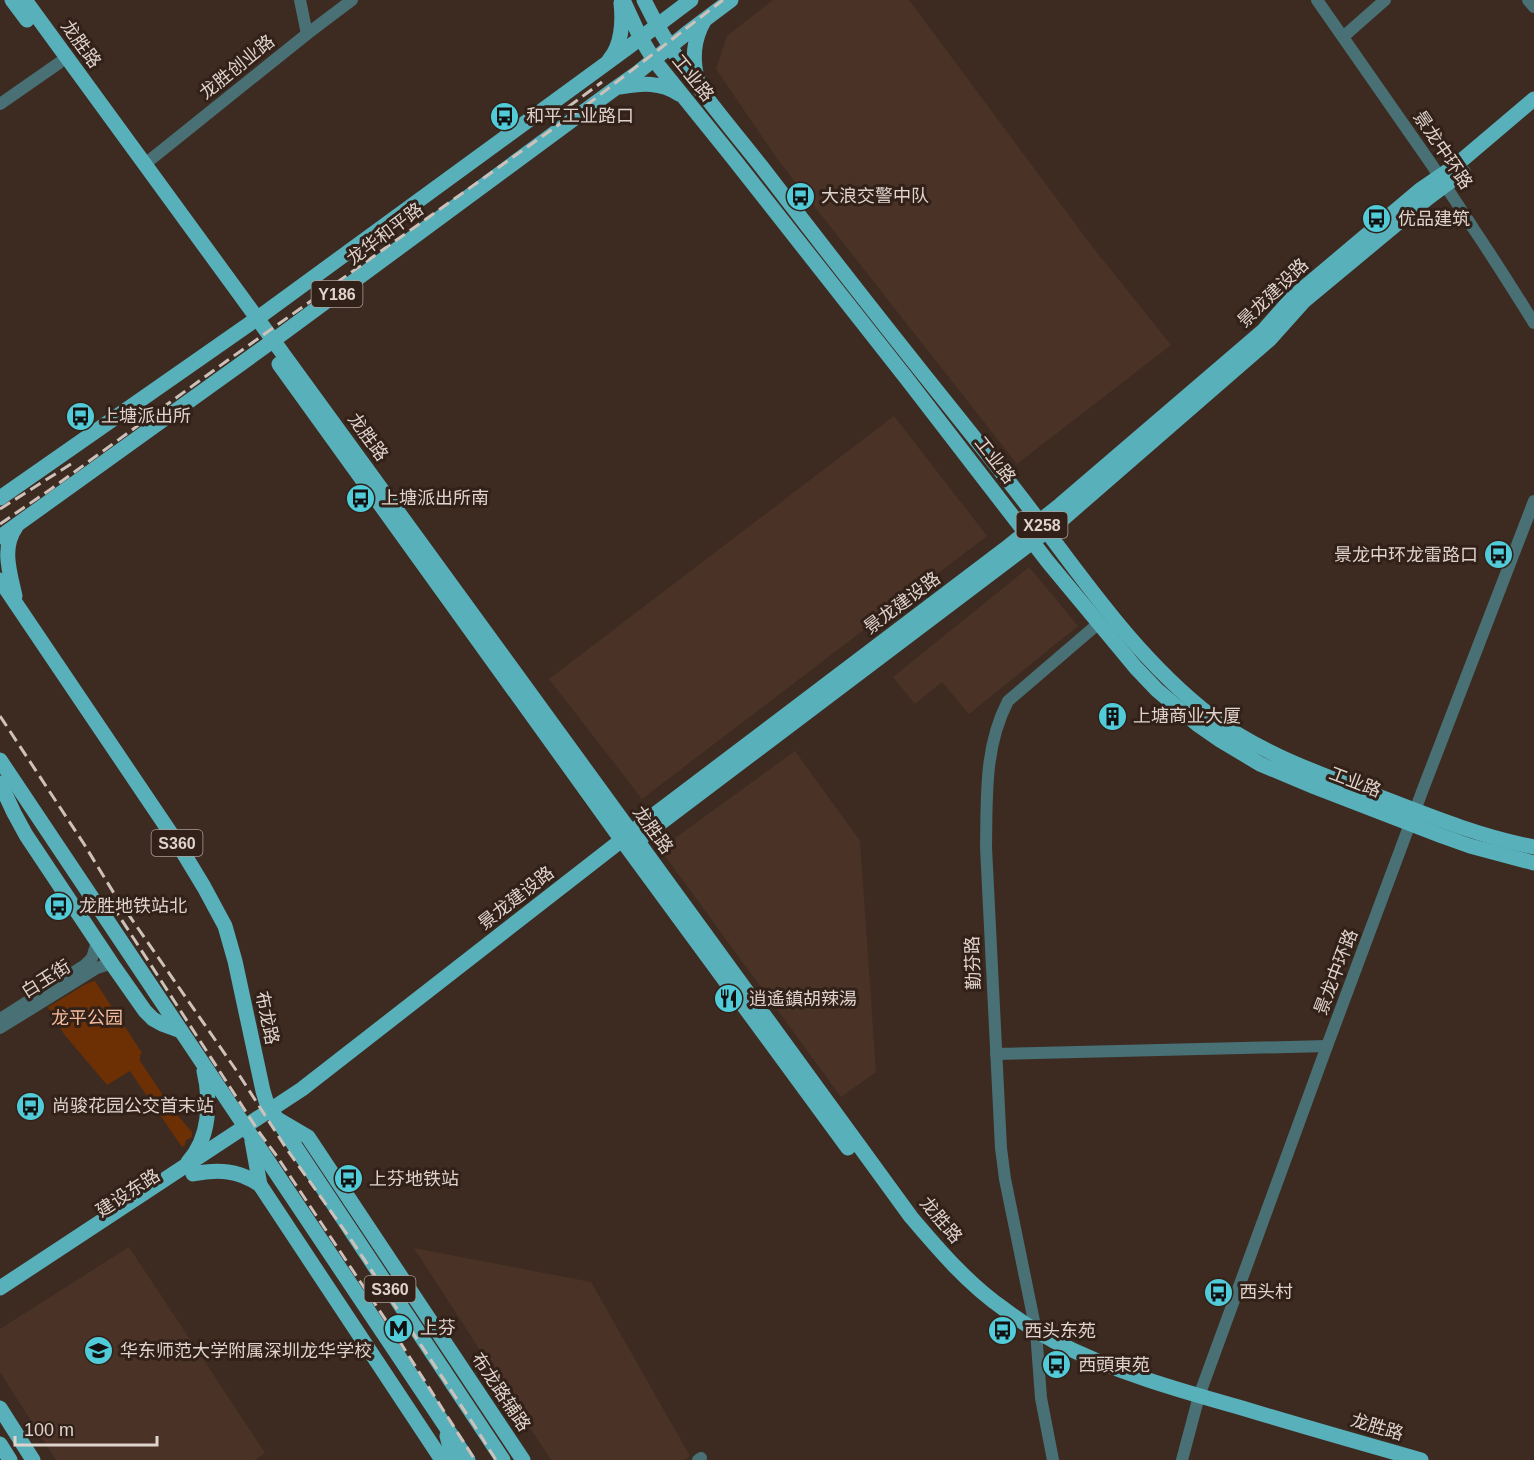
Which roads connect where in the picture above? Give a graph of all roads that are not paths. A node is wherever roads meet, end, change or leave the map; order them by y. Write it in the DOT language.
graph roads {
  1 [pos="12,0"];
  2 [pos="25,0"];
  3 [pos="300,0"];
  4 [pos="352,0"];
  5 [pos="622,0"];
  6 [pos="644,0"];
  7 [pos="690,0"];
  8 [pos="730,0"];
  9 [pos="1317,0"];
  10 [pos="1385,0"];
  11 [pos="1528,0"];
  12 [pos="1534,8"];
  13 [pos="704,20"];
  14 [pos="657,26"];
  15 [pos="307,34"];
  16 [pos="1343,37"];
  17 [pos="641,38"];
  18 [pos="670,46"];
  19 [pos="654,60"];
  20 [pos="59,63"];
  21 [pos="605,65"];
  22 [pos="613,90"];
  23 [pos="701,90"];
  24 [pos="683,98"];
  25 [pos="1534,99"];
  26 [pos="0,104"];
  27 [pos="1534,112"];
  28 [pos="148,162"];
  29 [pos="1442,181"];
  30 [pos="254,321"];
  31 [pos="1534,323"];
  32 [pos="270,343"];
  33 [pos="0,498"];
  34 [pos="1534,501"];
  35 [pos="17,524"];
  36 [pos="1043,527"];
  37 [pos="0,537"];
  38 [pos="1030,537"];
  39 [pos="0,580"];
  40 [pos="18,606"];
  41 [pos="1099,623"];
  42 [pos="0,760"];
  43 [pos="0,783"];
  44 [pos="1413,818"];
  45 [pos="629,841"];
  46 [pos="1534,847"];
  47 [pos="1534,863"];
  48 [pos="98,942"];
  49 [pos="112,964"];
  50 [pos="0,1018"];
  51 [pos="0,1028"];
  52 [pos="181,1031"];
  53 [pos="1327,1046"];
  54 [pos="996,1054"];
  55 [pos="202,1062"];
  56 [pos="274,1115"];
  57 [pos="248,1131"];
  58 [pos="187,1172"];
  59 [pos="260,1185"];
  60 [pos="0,1288"];
  61 [pos="0,1300"];
  62 [pos="1037,1337"];
  63 [pos="1198,1401"];
  64 [pos="0,1408"];
  65 [pos="445,1427"];
  66 [pos="0,1444"];
  67 [pos="10,1460"];
  68 [pos="33,1460"];
  69 [pos="442,1460"];
  70 [pos="453,1460"];
  71 [pos="468,1460"];
  72 [pos="503,1460"];
  73 [pos="523,1460"];
  74 [pos="1053,1460"];
  75 [pos="1182,1460"];
  76 [pos="1385,1460"];
  77 [pos="1421,1460"];
  1 -- 20 [label="main road, 龙胜路"];
  2 -- 28 [label="main road, 龙胜路"];
  3 -- 15 [label="street"];
  4 -- 15 [label="street, 龙胜创业路"];
  5 -- 17 [label="main road, 工业路 / X258"];
  5 -- 21 [label="main road"];
  6 -- 14 [label="main road, 工业路 / X258"];
  7 -- 14 [label="main road, 龙华和平路 / Y186"];
  8 -- 13 [label="main road, 龙华和平路 / Y186"];
  9 -- 16 [label="street, 景龙中环路"];
  10 -- 16 [label="street"];
  11 -- 12 [label="street"];
  13 -- 18 [label="main road, 龙华和平路 / Y186"];
  13 -- 23 [label="main road"];
  14 -- 17 [label="main road, 龙华和平路 / Y186"];
  14 -- 18 [label="main road, 工业路 / X258"];
  15 -- 28 [label="street, 龙胜创业路"];
  16 -- 29 [label="street, 景龙中环路"];
  17 -- 19 [label="main road, 工业路 / X258"];
  17 -- 21 [label="main road, 龙华和平路 / Y186"];
  18 -- 19 [label="main road, 龙华和平路 / Y186"];
  18 -- 23 [label="main road, 工业路 / X258"];
  19 -- 22 [label="main road, 龙华和平路 / Y186"];
  19 -- 24 [label="main road, 工业路 / X258"];
  20 -- 26 [label="street"];
  20 -- 30 [label="main road, 龙胜路"];
  21 -- 30 [label="main road, 龙华和平路 / Y186"];
  22 -- 24 [label="main road"];
  22 -- 32 [label="main road, 龙华和平路 / Y186"];
  23 -- 36 [label="main road, 工业路 / X258"];
  24 -- 38 [label="main road, 工业路 / X258"];
  25 -- 29 [label="main road, 景龙建设路"];
  27 -- 29 [label="main road, 景龙建设路"];
  28 -- 30 [label="main road, 龙胜路"];
  29 -- 31 [label="street, 景龙中环路"];
  29 -- 36 [label="main road, 景龙建设路"];
  30 -- 32 [label="main road, 龙胜路"];
  30 -- 33 [label="main road, 龙华和平路 / Y186"];
  32 -- 35 [label="main road, 龙华和平路 / Y186"];
  32 -- 45 [label="main road, 龙胜路"];
  34 -- 44 [label="street, 景龙中环路"];
  35 -- 37 [label="main road, 龙华和平路 / Y186"];
  35 -- 40 [label="main road"];
  36 -- 38 [label="main road, 景龙建设路"];
  36 -- 44 [label="main road, 工业路 / X258"];
  38 -- 41 [label="main road, 工业路 / X258"];
  38 -- 45 [label="main road, 景龙建设路"];
  39 -- 40 [label="main road, 布龙路 / S360"];
  40 -- 56 [label="main road, 布龙路 / S360"];
  41 -- 44 [label="main road, 工业路 / X258"];
  41 -- 54 [label="street, 勤芬路"];
  42 -- 52 [label="main road, S360"];
  43 -- 48 [label="main road"];
  44 -- 46 [label="main road, 工业路 / X258"];
  44 -- 47 [label="main road, 工业路 / X258"];
  44 -- 53 [label="street, 景龙中环路"];
  45 -- 56 [label="main road, 景龙建设路"];
  45 -- 62 [label="main road, 龙胜路"];
  48 -- 49 [label="main road"];
  48 -- 50 [label="street, 白玉街"];
  49 -- 51 [label="street, 白玉街"];
  49 -- 52 [label="main road"];
  52 -- 55 [label="main road, S360"];
  53 -- 54 [label="street"];
  53 -- 63 [label="street, 景龙中环路"];
  54 -- 62 [label="street, 勤芬路"];
  55 -- 57 [label="main road, S360"];
  55 -- 58 [label="main road"];
  56 -- 57 [label="main road, 建设东路"];
  56 -- 72 [label="main road, 布龙路 / S360"];
  56 -- 73 [label="main road, 布龙路辅路"];
  57 -- 58 [label="main road, 建设东路"];
  57 -- 59 [label="main road"];
  57 -- 65 [label="main road, S360"];
  58 -- 59 [label="main road"];
  58 -- 60 [label="main road, 建设东路"];
  58 -- 61 [label="main road, 建设东路"];
  59 -- 69 [label="main road"];
  62 -- 63 [label="main road, 龙胜路"];
  62 -- 74 [label="street, 勤芬路"];
  63 -- 75 [label="street, 景龙中环路"];
  63 -- 76 [label="main road, 龙胜路"];
  63 -- 77 [label="main road, 龙胜路"];
  64 -- 68 [label="main road"];
  65 -- 70 [label="main road"];
  65 -- 71 [label="main road, S360"];
  66 -- 67 [label="main road"];
}
